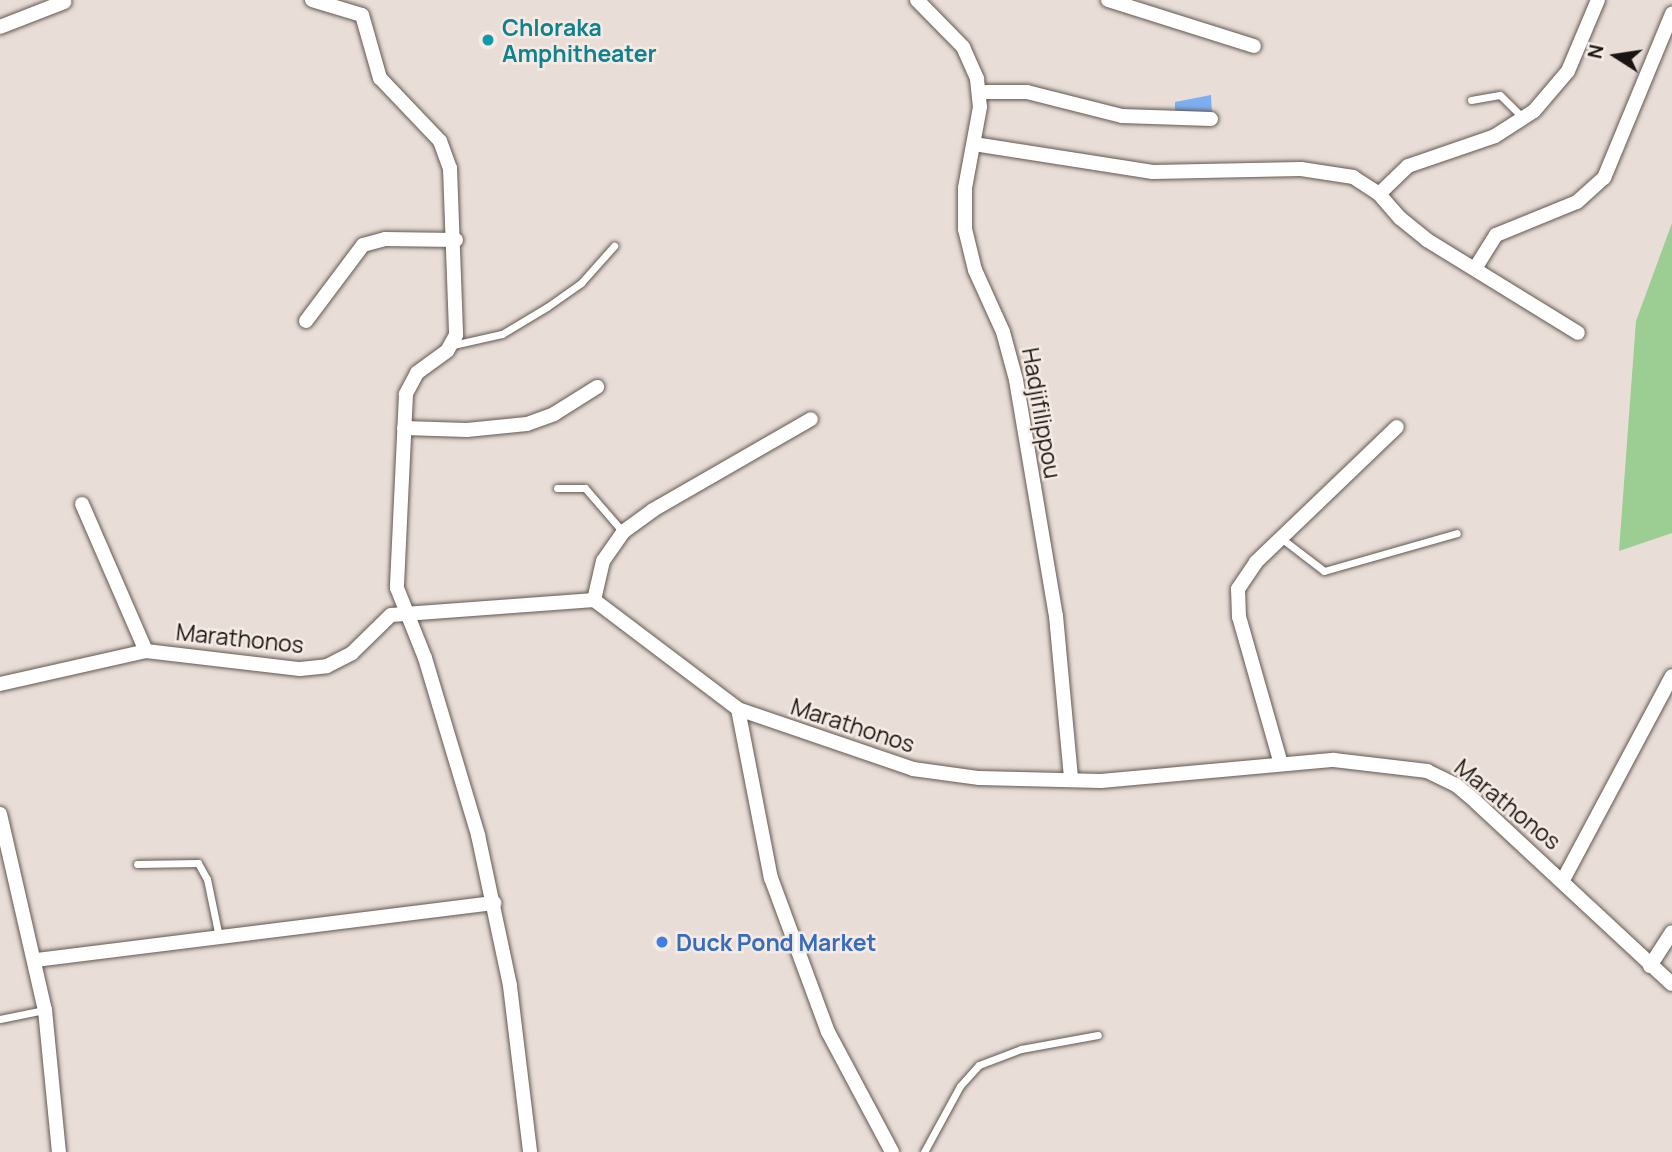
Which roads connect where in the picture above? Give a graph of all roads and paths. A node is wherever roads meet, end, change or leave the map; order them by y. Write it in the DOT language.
graph roads {
  1 [pos="313,0"];
  2 [pos="1108,0"];
  3 [pos="1598,0"];
  4 [pos="64,2"];
  5 [pos="922,2"];
  6 [pos="1672,14"];
  7 [pos="0,27"];
  8 [pos="1254,46"];
  9 [pos="980,92"];
  10 [pos="1471,100"];
  11 [pos="1211,119"];
  12 [pos="1524,119"];
  13 [pos="974,144"];
  14 [pos="1379,194"];
  15 [pos="456,240"];
  16 [pos="614,246"];
  17 [pos="1476,267"];
  18 [pos="306,321"];
  19 [pos="1578,333"];
  20 [pos="452,345"];
  21 [pos="597,387"];
  22 [pos="811,419"];
  23 [pos="1397,427"];
  24 [pos="404,428"];
  25 [pos="557,488"];
  26 [pos="82,504"];
  27 [pos="623,532"];
  28 [pos="1457,533"];
  29 [pos="1281,538"];
  30 [pos="594,600"];
  31 [pos="409,615"];
  32 [pos="146,651"];
  33 [pos="1672,676"];
  34 [pos="0,684"];
  35 [pos="738,709"];
  36 [pos="1281,764"];
  37 [pos="1071,779"];
  38 [pos="0,814"];
  39 [pos="137,863"];
  40 [pos="1563,880"];
  41 [pos="494,903"];
  42 [pos="1672,932"];
  43 [pos="219,937"];
  44 [pos="36,960"];
  45 [pos="1650,966"];
  46 [pos="1672,985"];
  47 [pos="45,1010"];
  48 [pos="0,1019"];
  49 [pos="1098,1034"];
  50 [pos="59,1152"];
  51 [pos="530,1152"];
  52 [pos="892,1152"];
  53 [pos="924,1152"];
  1 -- 15 [label="street"];
  2 -- 8 [label="street"];
  3 -- 12 [label="street"];
  4 -- 7 [label="street"];
  5 -- 9 [label="street, Hadjifilippou"];
  6 -- 17 [label="street"];
  9 -- 11 [label="street"];
  9 -- 13 [label="street, Hadjifilippou"];
  10 -- 12 [label="lane"];
  12 -- 14 [label="street"];
  13 -- 14 [label="street"];
  13 -- 37 [label="street, Hadjifilippou"];
  14 -- 17 [label="street"];
  15 -- 18 [label="street"];
  15 -- 20 [label="street"];
  16 -- 20 [label="lane"];
  17 -- 19 [label="street"];
  20 -- 24 [label="street"];
  21 -- 24 [label="street"];
  22 -- 27 [label="street"];
  23 -- 29 [label="street"];
  24 -- 31 [label="street"];
  25 -- 27 [label="lane"];
  26 -- 32 [label="street"];
  27 -- 30 [label="street"];
  28 -- 29 [label="lane"];
  29 -- 36 [label="street"];
  30 -- 31 [label="street, Marathonos"];
  30 -- 35 [label="street, Marathonos"];
  31 -- 32 [label="street, Marathonos"];
  31 -- 41 [label="street"];
  32 -- 34 [label="street, Marathonos"];
  33 -- 40 [label="street"];
  35 -- 37 [label="street, Marathonos"];
  35 -- 52 [label="street"];
  36 -- 37 [label="street, Marathonos"];
  36 -- 40 [label="street, Marathonos"];
  38 -- 44 [label="street"];
  39 -- 43 [label="lane"];
  40 -- 45 [label="street, Marathonos"];
  41 -- 43 [label="street"];
  41 -- 51 [label="street"];
  42 -- 45 [label="street"];
  43 -- 44 [label="street"];
  44 -- 47 [label="street"];
  45 -- 46 [label="street, Marathonos"];
  47 -- 48 [label="lane"];
  47 -- 50 [label="street"];
  49 -- 53 [label="lane"];
}
